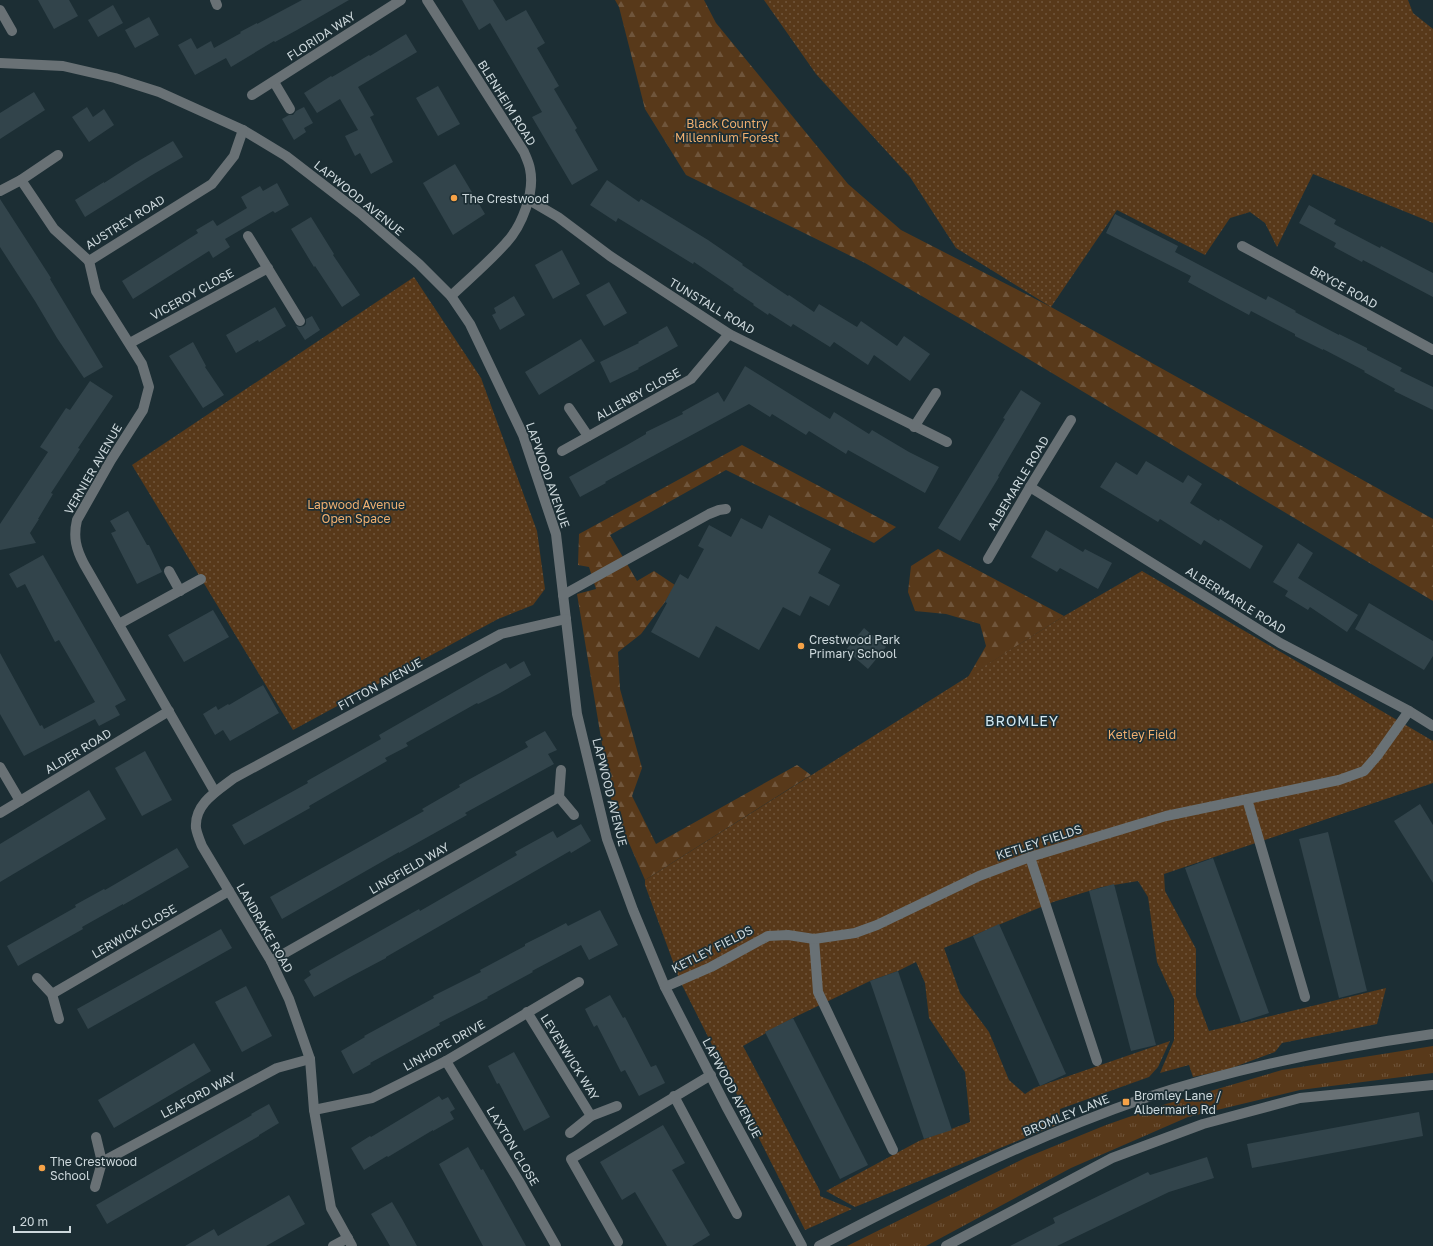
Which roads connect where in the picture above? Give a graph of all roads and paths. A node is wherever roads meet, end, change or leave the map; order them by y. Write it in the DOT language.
graph roads {
  1 [pos="401,0"];
  2 [pos="427,0"];
  3 [pos="0,10"];
  4 [pos="12,31"];
  5 [pos="0,63"];
  6 [pos="274,82"];
  7 [pos="252,95"];
  8 [pos="290,110"];
  9 [pos="243,130"];
  10 [pos="58,155"];
  11 [pos="21,180"];
  12 [pos="0,191"];
  13 [pos="528,200"];
  14 [pos="248,236"];
  15 [pos="1242,246"];
  16 [pos="89,261"];
  17 [pos="268,268"];
  18 [pos="451,296"];
  19 [pos="300,320"];
  20 [pos="729,334"];
  21 [pos="130,343"];
  22 [pos="1433,350"];
  23 [pos="936,393"];
  24 [pos="570,408"];
  25 [pos="1071,420"];
  26 [pos="914,427"];
  27 [pos="588,436"];
  28 [pos="946,442"];
  29 [pos="562,451"];
  30 [pos="1030,487"];
  31 [pos="726,509"];
  32 [pos="988,559"];
  33 [pos="168,570"];
  34 [pos="201,579"];
  35 [pos="180,590"];
  36 [pos="563,596"];
  37 [pos="566,619"];
  38 [pos="119,624"];
  39 [pos="169,711"];
  40 [pos="1409,711"];
  41 [pos="1433,726"];
  42 [pos="0,768"];
  43 [pos="561,770"];
  44 [pos="215,792"];
  45 [pos="559,797"];
  46 [pos="1247,799"];
  47 [pos="20,801"];
  48 [pos="0,813"];
  49 [pos="574,815"];
  50 [pos="1030,857"];
  51 [pos="229,891"];
  52 [pos="814,939"];
  53 [pos="271,961"];
  54 [pos="37,978"];
  55 [pos="579,982"];
  56 [pos="665,986"];
  57 [pos="52,994"];
  58 [pos="1305,997"];
  59 [pos="527,1012"];
  60 [pos="59,1019"];
  61 [pos="1433,1034"];
  62 [pos="310,1059"];
  63 [pos="446,1061"];
  64 [pos="1097,1061"];
  65 [pos="711,1075"];
  66 [pos="1433,1085"];
  67 [pos="674,1096"];
  68 [pos="616,1106"];
  69 [pos="314,1110"];
  70 [pos="592,1116"];
  71 [pos="570,1133"];
  72 [pos="96,1137"];
  73 [pos="894,1150"];
  74 [pos="102,1162"];
  75 [pos="95,1187"];
  76 [pos="737,1214"];
  77 [pos="350,1242"];
  78 [pos="618,1242"];
  79 [pos="333,1246"];
  80 [pos="556,1246"];
  81 [pos="802,1246"];
  82 [pos="819,1246"];
  83 [pos="946,1246"];
  1 -- 6 [label="street, FLORIDA WAY"];
  2 -- 13 [label="street, BLENHEIM ROAD"];
  3 -- 4 [label="street"];
  5 -- 9 [label="street, LAPWOOD AVENUE"];
  6 -- 7 [label="street, FLORIDA WAY"];
  6 -- 8 [label="street"];
  9 -- 16 [label="street, AUSTREY ROAD"];
  9 -- 18 [label="street, LAPWOOD AVENUE"];
  10 -- 11 [label="street"];
  11 -- 12 [label="street"];
  11 -- 16 [label="street, AUSTREY ROAD"];
  13 -- 18 [label="street, BLENHEIM ROAD"];
  13 -- 20 [label="street, TUNSTALL ROAD"];
  14 -- 17 [label="street"];
  15 -- 22 [label="street, BRYCE ROAD"];
  16 -- 21 [label="street, VERNIER AVENUE"];
  17 -- 19 [label="street"];
  17 -- 21 [label="street, VICEROY CLOSE"];
  18 -- 36 [label="street, LAPWOOD AVENUE"];
  20 -- 26 [label="street, TUNSTALL ROAD"];
  20 -- 27 [label="street, ALLENBY CLOSE"];
  21 -- 38 [label="street, VERNIER AVENUE"];
  23 -- 26 [label="street"];
  24 -- 27 [label="street, ALLENBY CLOSE"];
  25 -- 30 [label="street, ALBEMARLE ROAD"];
  26 -- 28 [label="street, TUNSTALL ROAD"];
  27 -- 29 [label="street, ALLENBY CLOSE"];
  30 -- 32 [label="street, ALBEMARLE ROAD"];
  30 -- 40 [label="street, ALBERMARLE ROAD"];
  31 -- 36 [label="street"];
  33 -- 35 [label="street"];
  34 -- 35 [label="street"];
  35 -- 38 [label="street"];
  36 -- 37 [label="street, LAPWOOD AVENUE"];
  37 -- 44 [label="street, FITTON AVENUE"];
  37 -- 56 [label="street, LAPWOOD AVENUE"];
  38 -- 39 [label="street, VERNIER AVENUE"];
  39 -- 44 [label="street, VERNIER AVENUE"];
  39 -- 47 [label="street, ALDER ROAD"];
  40 -- 41 [label="street, ALBERMARLE ROAD"];
  40 -- 46 [label="street, KETLEY FIELDS"];
  42 -- 47 [label="street"];
  43 -- 45 [label="street"];
  44 -- 51 [label="street, LANDRAKE ROAD"];
  45 -- 49 [label="street"];
  45 -- 53 [label="street, LINGFIELD WAY"];
  46 -- 50 [label="street, KETLEY FIELDS"];
  46 -- 58 [label="street"];
  47 -- 48 [label="street, ALDER ROAD"];
  50 -- 52 [label="street, KETLEY FIELDS"];
  50 -- 64 [label="street"];
  51 -- 53 [label="street, LANDRAKE ROAD"];
  51 -- 57 [label="street, LERWICK CLOSE"];
  52 -- 56 [label="street, KETLEY FIELDS"];
  52 -- 73 [label="street"];
  53 -- 62 [label="street, LANDRAKE ROAD"];
  54 -- 57 [label="street"];
  55 -- 59 [label="street, LINHOPE DRIVE"];
  56 -- 65 [label="street, LAPWOOD AVENUE"];
  57 -- 60 [label="street"];
  59 -- 63 [label="street, LINHOPE DRIVE"];
  59 -- 70 [label="street, LEVENWICK WAY"];
  61 -- 82 [label="street, BROMLEY LANE"];
  62 -- 69 [label="street, LANDRAKE ROAD"];
  62 -- 74 [label="street, LEAFORD WAY"];
  63 -- 69 [label="street, LINHOPE DRIVE"];
  63 -- 80 [label="street, LAXTON CLOSE"];
  65 -- 67 [label="street"];
  65 -- 81 [label="street, LAPWOOD AVENUE"];
  66 -- 83 [label="street"];
  67 -- 76 [label="street"];
  67 -- 78 [label="street"];
  68 -- 70 [label="street, LEVENWICK WAY"];
  69 -- 77 [label="street, LANDRAKE ROAD"];
  70 -- 71 [label="street, LEVENWICK WAY"];
  72 -- 74 [label="street"];
  74 -- 75 [label="street"];
  77 -- 79 [label="street"];
}
